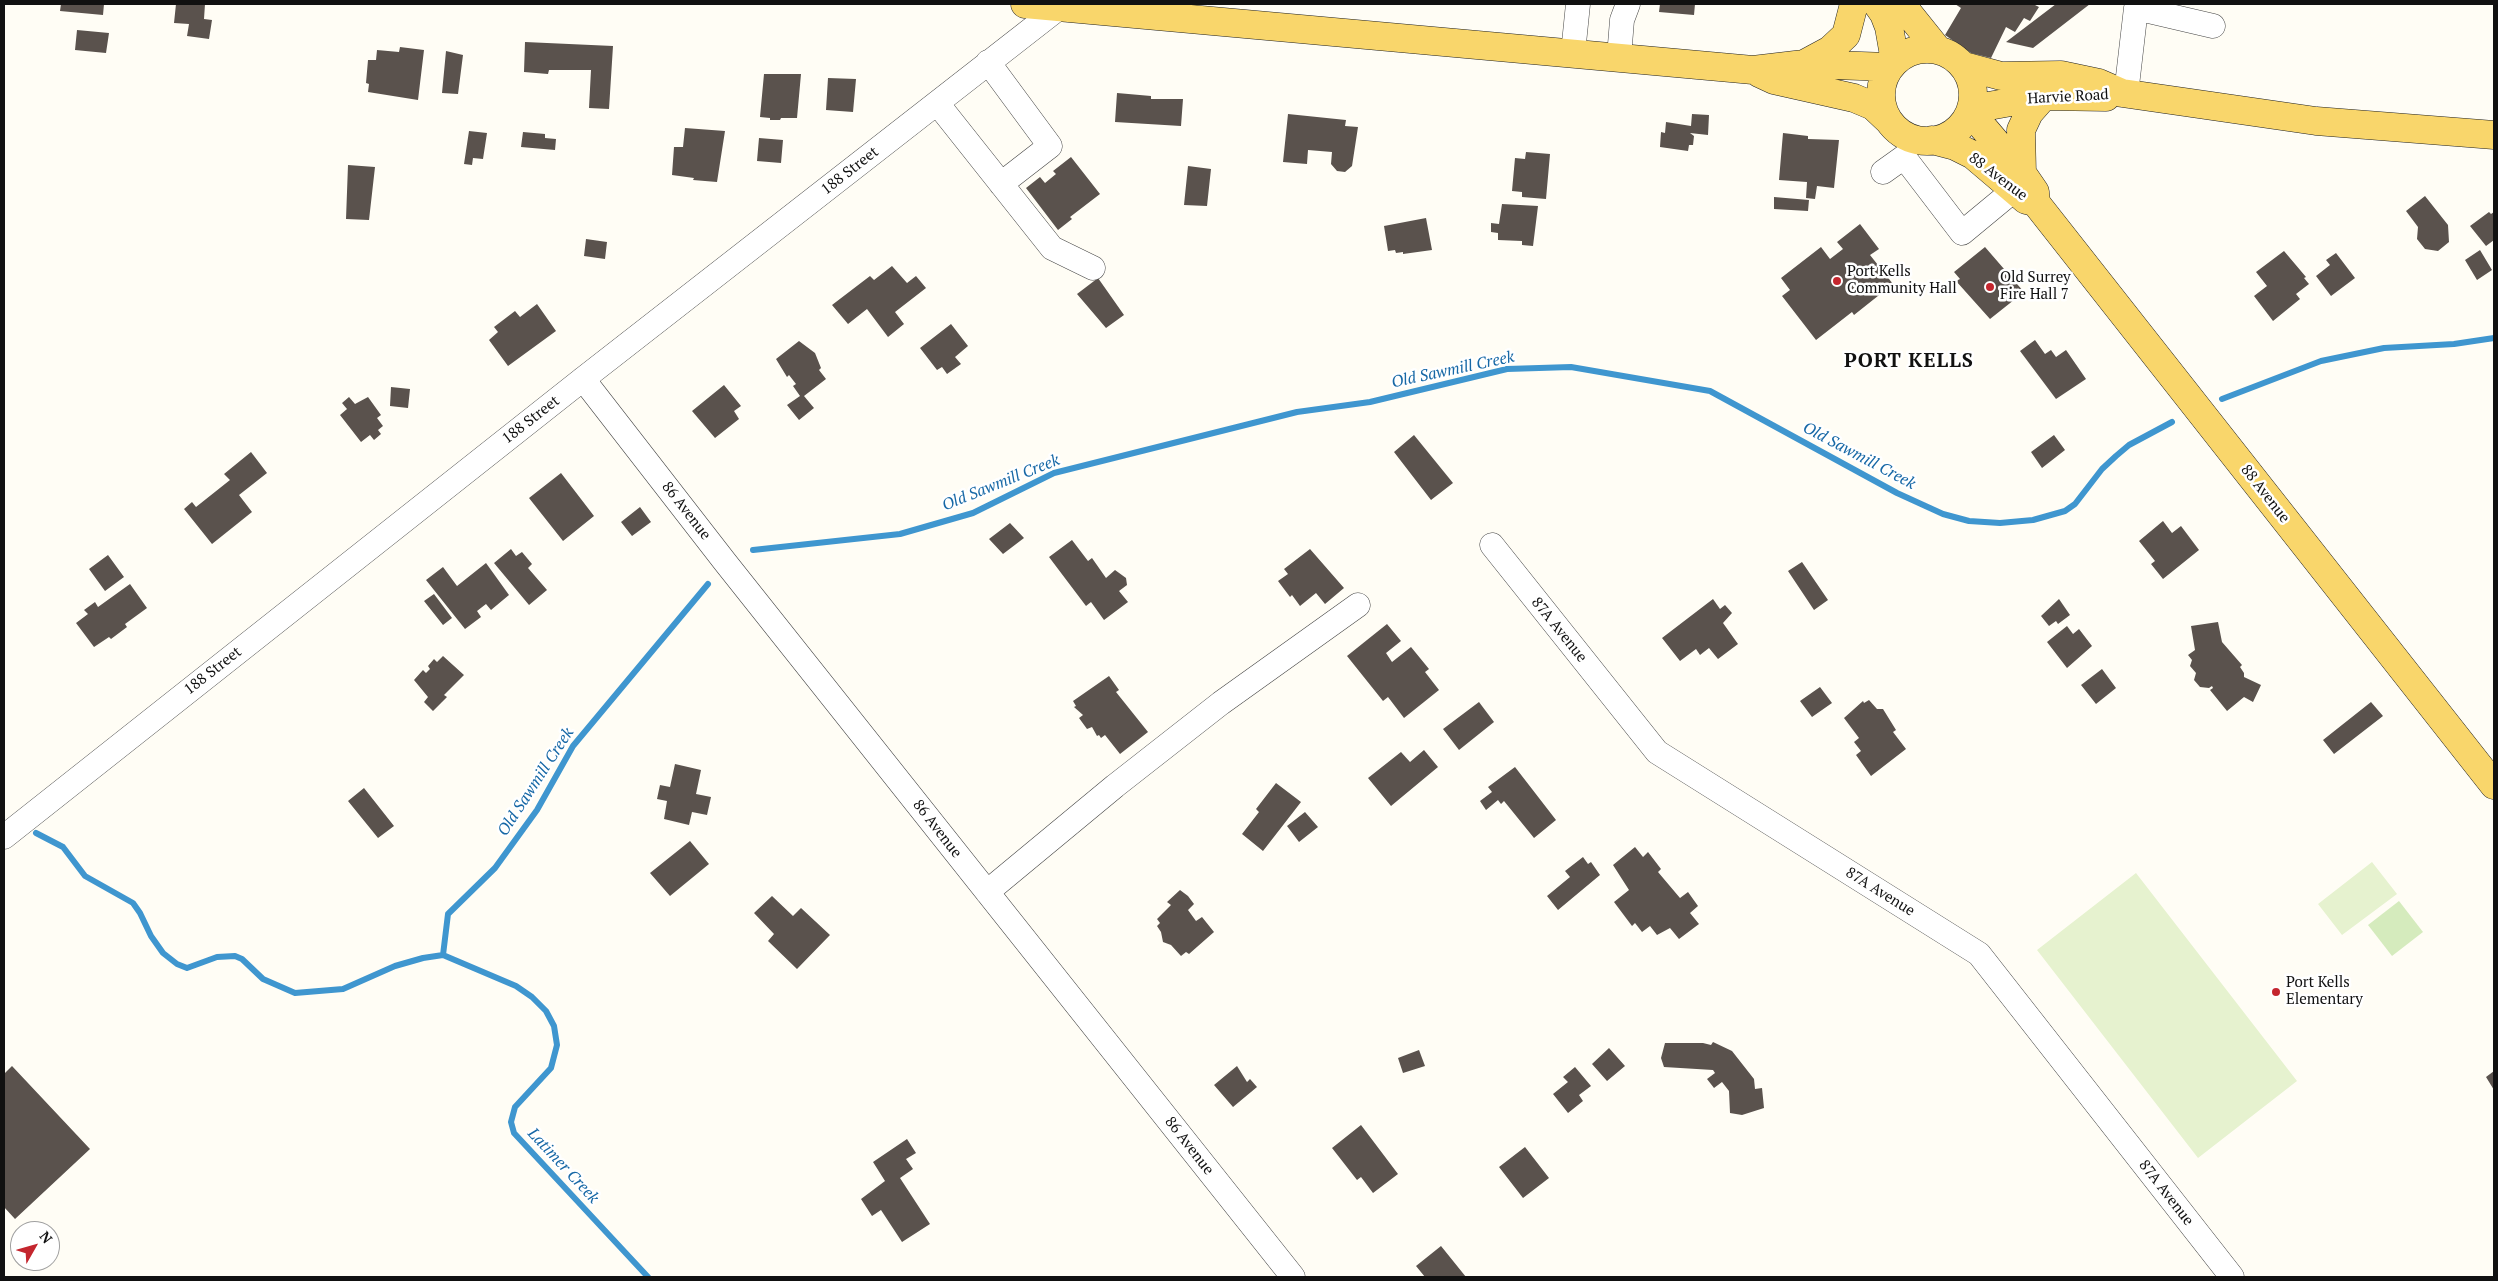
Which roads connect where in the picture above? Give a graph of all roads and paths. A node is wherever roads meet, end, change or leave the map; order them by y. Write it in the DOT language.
graph roads {
  1 [pos="1025,4"];
  2 [pos="1578,4"];
  3 [pos="1628,4"];
  4 [pos="1854,4"];
  5 [pos="1877,4"];
  6 [pos="1901,4"];
  7 [pos="2136,6"];
  8 [pos="1060,7"];
  9 [pos="2213,26"];
  10 [pos="1938,50"];
  11 [pos="1573,53"];
  12 [pos="1619,57"];
  13 [pos="988,62"];
  14 [pos="1804,64"];
  15 [pos="1892,64"];
  16 [pos="1964,66"];
  17 [pos="1753,70"];
  18 [pos="2124,93"];
  19 [pos="2044,96"];
  20 [pos="937,103"];
  21 [pos="1972,111"];
  22 [pos="1889,121"];
  23 [pos="2494,134"];
  24 [pos="1932,140"];
  25 [pos="1883,172"];
  26 [pos="1001,184"];
  27 [pos="2024,188"];
  28 [pos="1094,268"];
  29 [pos="583,379"];
  30 [pos="1492,546"];
  31 [pos="1358,606"];
  32 [pos="2494,786"];
  33 [pos="4,837"];
  34 [pos="987,892"];
  35 [pos="1293,1277"];
  36 [pos="2232,1277"];
  1 -- 8 [label="main road"];
  2 -- 11 [label="street"];
  3 -- 12 [label="street"];
  4 -- 14 [label="main road"];
  5 -- 15 [label="main road"];
  6 -- 10 [label="main road"];
  7 -- 9 [label="street"];
  7 -- 18 [label="street"];
  8 -- 11 [label="main road"];
  8 -- 13 [label="street, 188 Street"];
  10 -- 15 [label="main road"];
  10 -- 16 [label="main road"];
  11 -- 12 [label="main road"];
  12 -- 17 [label="main road"];
  13 -- 20 [label="street, 188 Street"];
  13 -- 26 [label="street"];
  14 -- 15 [label="main road"];
  14 -- 17 [label="main road"];
  15 -- 22 [label="main road"];
  16 -- 18 [label="main road, Harvie Road"];
  16 -- 21 [label="main road"];
  17 -- 22 [label="main road"];
  18 -- 19 [label="main road, Harvie Road"];
  18 -- 23 [label="main road"];
  19 -- 21 [label="main road, Harvie Road"];
  19 -- 27 [label="main road"];
  20 -- 26 [label="street"];
  20 -- 29 [label="street, 188 Street"];
  21 -- 24 [label="main road"];
  21 -- 27 [label="main road, 88 Avenue"];
  22 -- 24 [label="main road"];
  24 -- 27 [label="main road, 88 Avenue"];
  25 -- 27 [label="street"];
  26 -- 28 [label="street"];
  27 -- 32 [label="main road, 88 Avenue"];
  29 -- 33 [label="street, 188 Street"];
  29 -- 34 [label="street, 86 Avenue"];
  30 -- 36 [label="street, 87A Avenue"];
  31 -- 34 [label="street"];
  34 -- 35 [label="street, 86 Avenue"];
}
